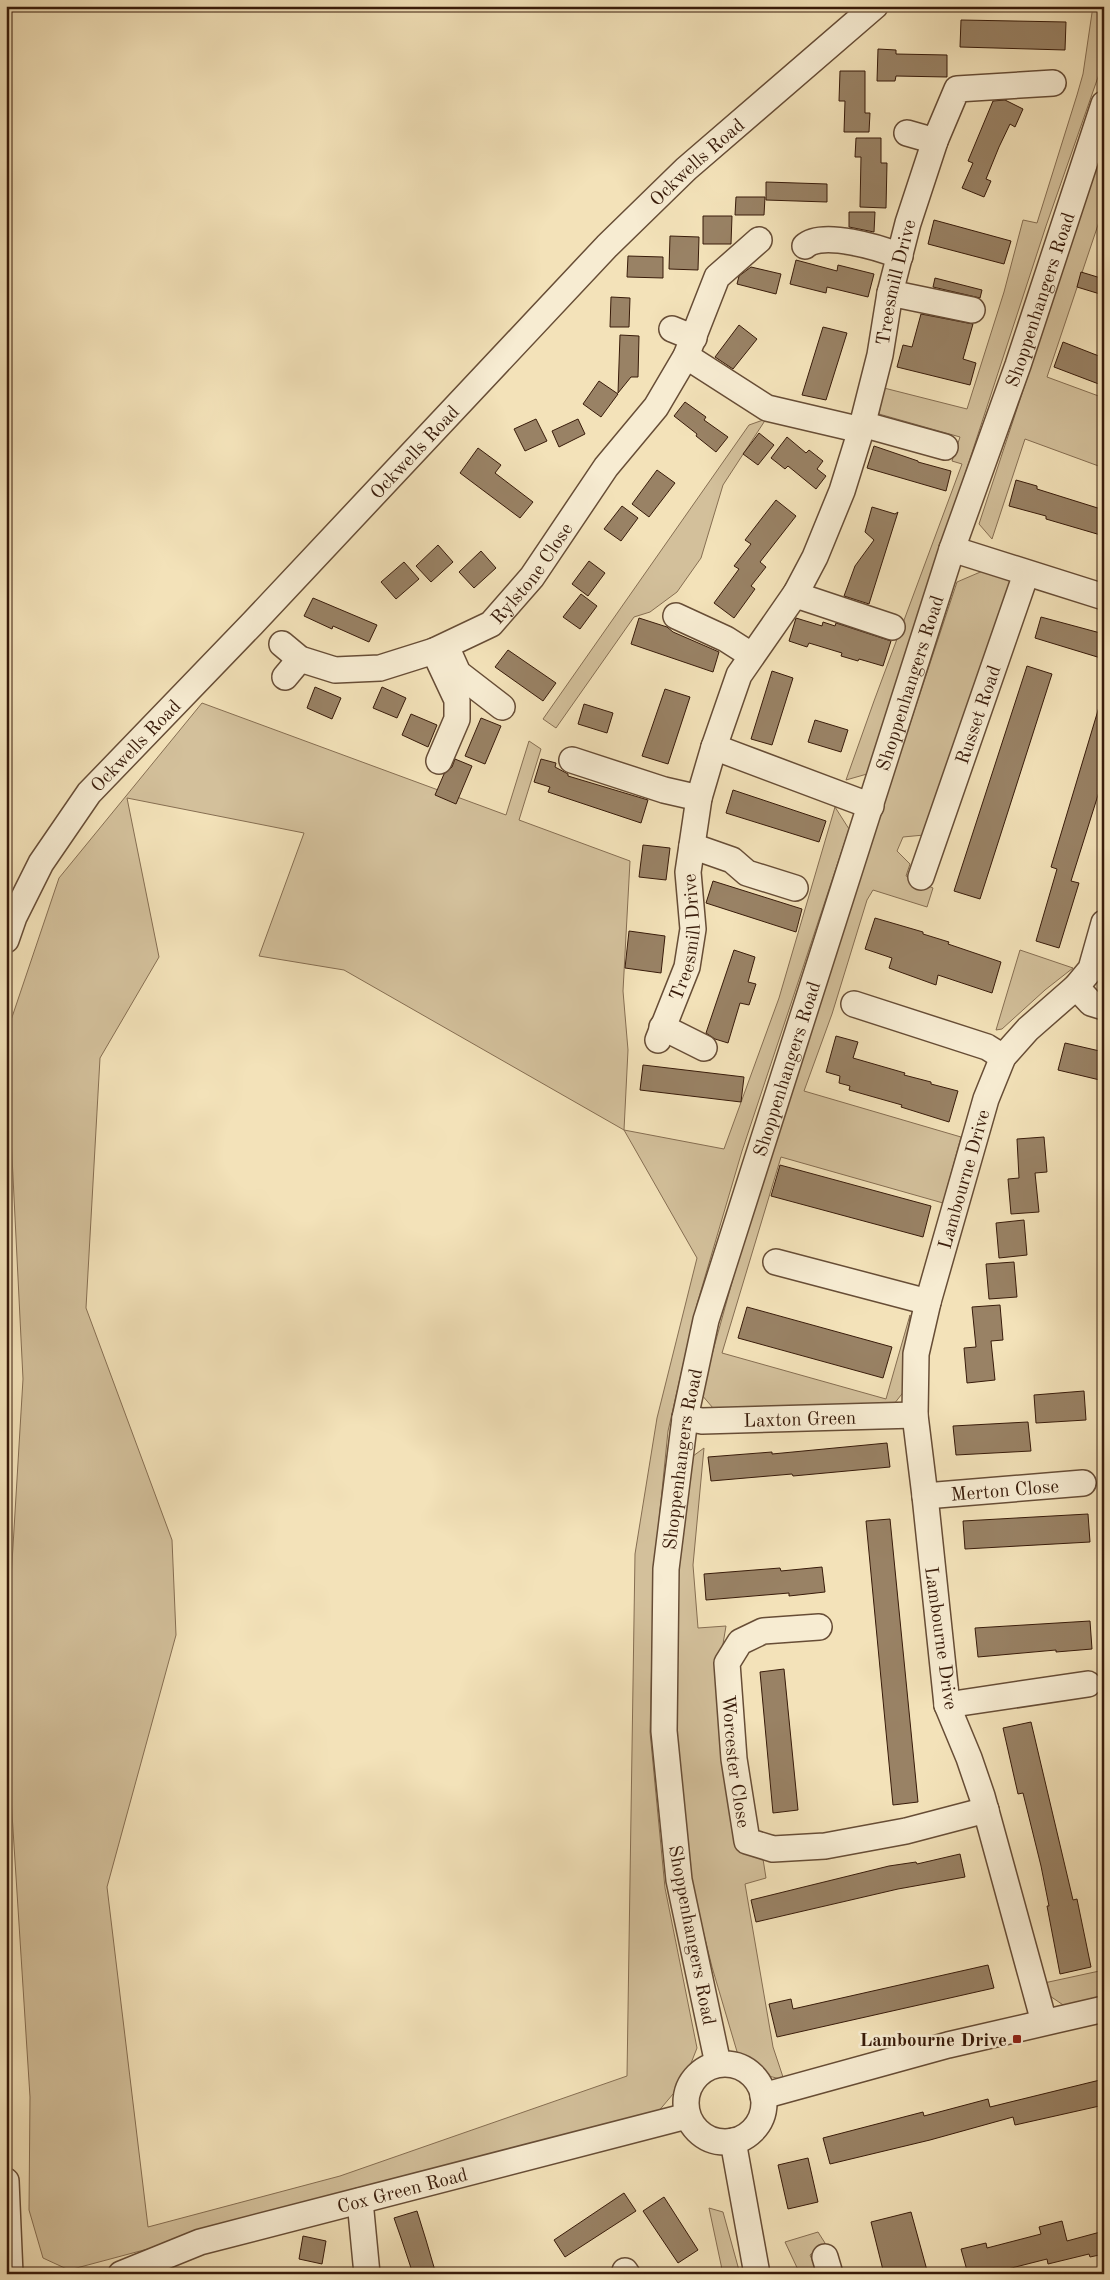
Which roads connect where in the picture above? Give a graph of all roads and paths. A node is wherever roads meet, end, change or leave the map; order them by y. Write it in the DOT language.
graph roads {
  1 [pos="875,6"];
  2 [pos="1054,83"];
  3 [pos="1104,104"];
  4 [pos="907,133"];
  5 [pos="936,141"];
  6 [pos="759,240"];
  7 [pos="805,246"];
  8 [pos="900,256"];
  9 [pos="890,293"];
  10 [pos="972,310"];
  11 [pos="684,341"];
  12 [pos="862,427"];
  13 [pos="945,447"];
  14 [pos="952,549"];
  15 [pos="1026,574"];
  16 [pos="796,593"];
  17 [pos="1104,597"];
  18 [pos="676,616"];
  19 [pos="892,627"];
  20 [pos="440,649"];
  21 [pos="751,655"];
  22 [pos="289,660"];
  23 [pos="502,707"];
  24 [pos="714,747"];
  25 [pos="572,760"];
  26 [pos="439,761"];
  27 [pos="699,798"];
  28 [pos="871,806"];
  29 [pos="692,846"];
  30 [pos="921,877"];
  31 [pos="795,888"];
  32 [pos="1104,923"];
  33 [pos="6,940"];
  34 [pos="1076,987"];
  35 [pos="854,1004"];
  36 [pos="1104,1007"];
  37 [pos="704,1048"];
  38 [pos="1003,1057"];
  39 [pos="776,1262"];
  40 [pos="928,1302"];
  41 [pos="915,1415"];
  42 [pos="685,1418"];
  43 [pos="1083,1483"];
  44 [pos="926,1496"];
  45 [pos="819,1627"];
  46 [pos="1088,1684"];
  47 [pos="946,1705"];
  48 [pos="986,1810"];
  49 [pos="1104,2009"];
  50 [pos="1044,2022"];
  51 [pos="718,2064"];
  52 [pos="763,2096"];
  53 [pos="688,2116"];
  54 [pos="733,2141"];
  55 [pos="6,2181"];
  56 [pos="360,2201"];
  57 [pos="10,2248"];
  58 [pos="10,2274"];
  59 [pos="29,2274"];
  60 [pos="121,2274"];
  61 [pos="367,2274"];
  62 [pos="757,2274"];
  1 -- 33 [label="street, Ockwells Road"];
  2 -- 5 [label="street, Treesmill Drive"];
  3 -- 14 [label="street, Shoppenhangers Road"];
  4 -- 5 [label="street"];
  5 -- 8 [label="street, Treesmill Drive"];
  6 -- 11 [label="street, Rylstone Close"];
  7 -- 8 [label="street"];
  8 -- 9 [label="street, Treesmill Drive"];
  9 -- 10 [label="street"];
  9 -- 12 [label="street, Treesmill Drive"];
  11 -- 12 [label="street"];
  11 -- 20 [label="street, Rylstone Close"];
  12 -- 13 [label="street"];
  12 -- 16 [label="street, Treesmill Drive"];
  14 -- 15 [label="street"];
  14 -- 28 [label="street, Shoppenhangers Road"];
  15 -- 17 [label="street"];
  15 -- 30 [label="street, Russet Road"];
  16 -- 19 [label="street"];
  16 -- 21 [label="street, Treesmill Drive"];
  18 -- 21 [label="street"];
  20 -- 22 [label="street, Rylstone Close"];
  20 -- 23 [label="street"];
  20 -- 26 [label="street"];
  21 -- 24 [label="street, Treesmill Drive"];
  24 -- 27 [label="street, Treesmill Drive"];
  24 -- 28 [label="street"];
  25 -- 27 [label="street"];
  27 -- 29 [label="street, Treesmill Drive"];
  28 -- 42 [label="street, Shoppenhangers Road"];
  29 -- 31 [label="street, Treesmill Drive"];
  29 -- 37 [label="street, Treesmill Drive"];
  32 -- 34 [label="street, Lambourne Drive"];
  34 -- 36 [label="street"];
  34 -- 38 [label="street, Lambourne Drive"];
  35 -- 38 [label="street"];
  38 -- 40 [label="street, Lambourne Drive"];
  39 -- 40 [label="street"];
  40 -- 41 [label="street, Lambourne Drive"];
  41 -- 42 [label="street, Laxton Green"];
  41 -- 44 [label="street, Lambourne Drive"];
  42 -- 51 [label="street, Shoppenhangers Road"];
  43 -- 44 [label="street, Merton Close"];
  44 -- 47 [label="street, Lambourne Drive"];
  45 -- 48 [label="street, Worcester Close"];
  46 -- 47 [label="street"];
  47 -- 48 [label="street, Lambourne Drive"];
  48 -- 50 [label="street, Lambourne Drive"];
  49 -- 50 [label="street"];
  50 -- 52 [label="street"];
  51 -- 52 [label="street"];
  51 -- 53 [label="street"];
  52 -- 54 [label="street"];
  53 -- 54 [label="street"];
  53 -- 56 [label="street, Cox Green Road"];
  54 -- 62 [label="street"];
  55 -- 57 [label="street"];
  56 -- 60 [label="street, Cox Green Road"];
  56 -- 61 [label="street"];
  57 -- 58 [label="street"];
  57 -- 59 [label="street"];
}
